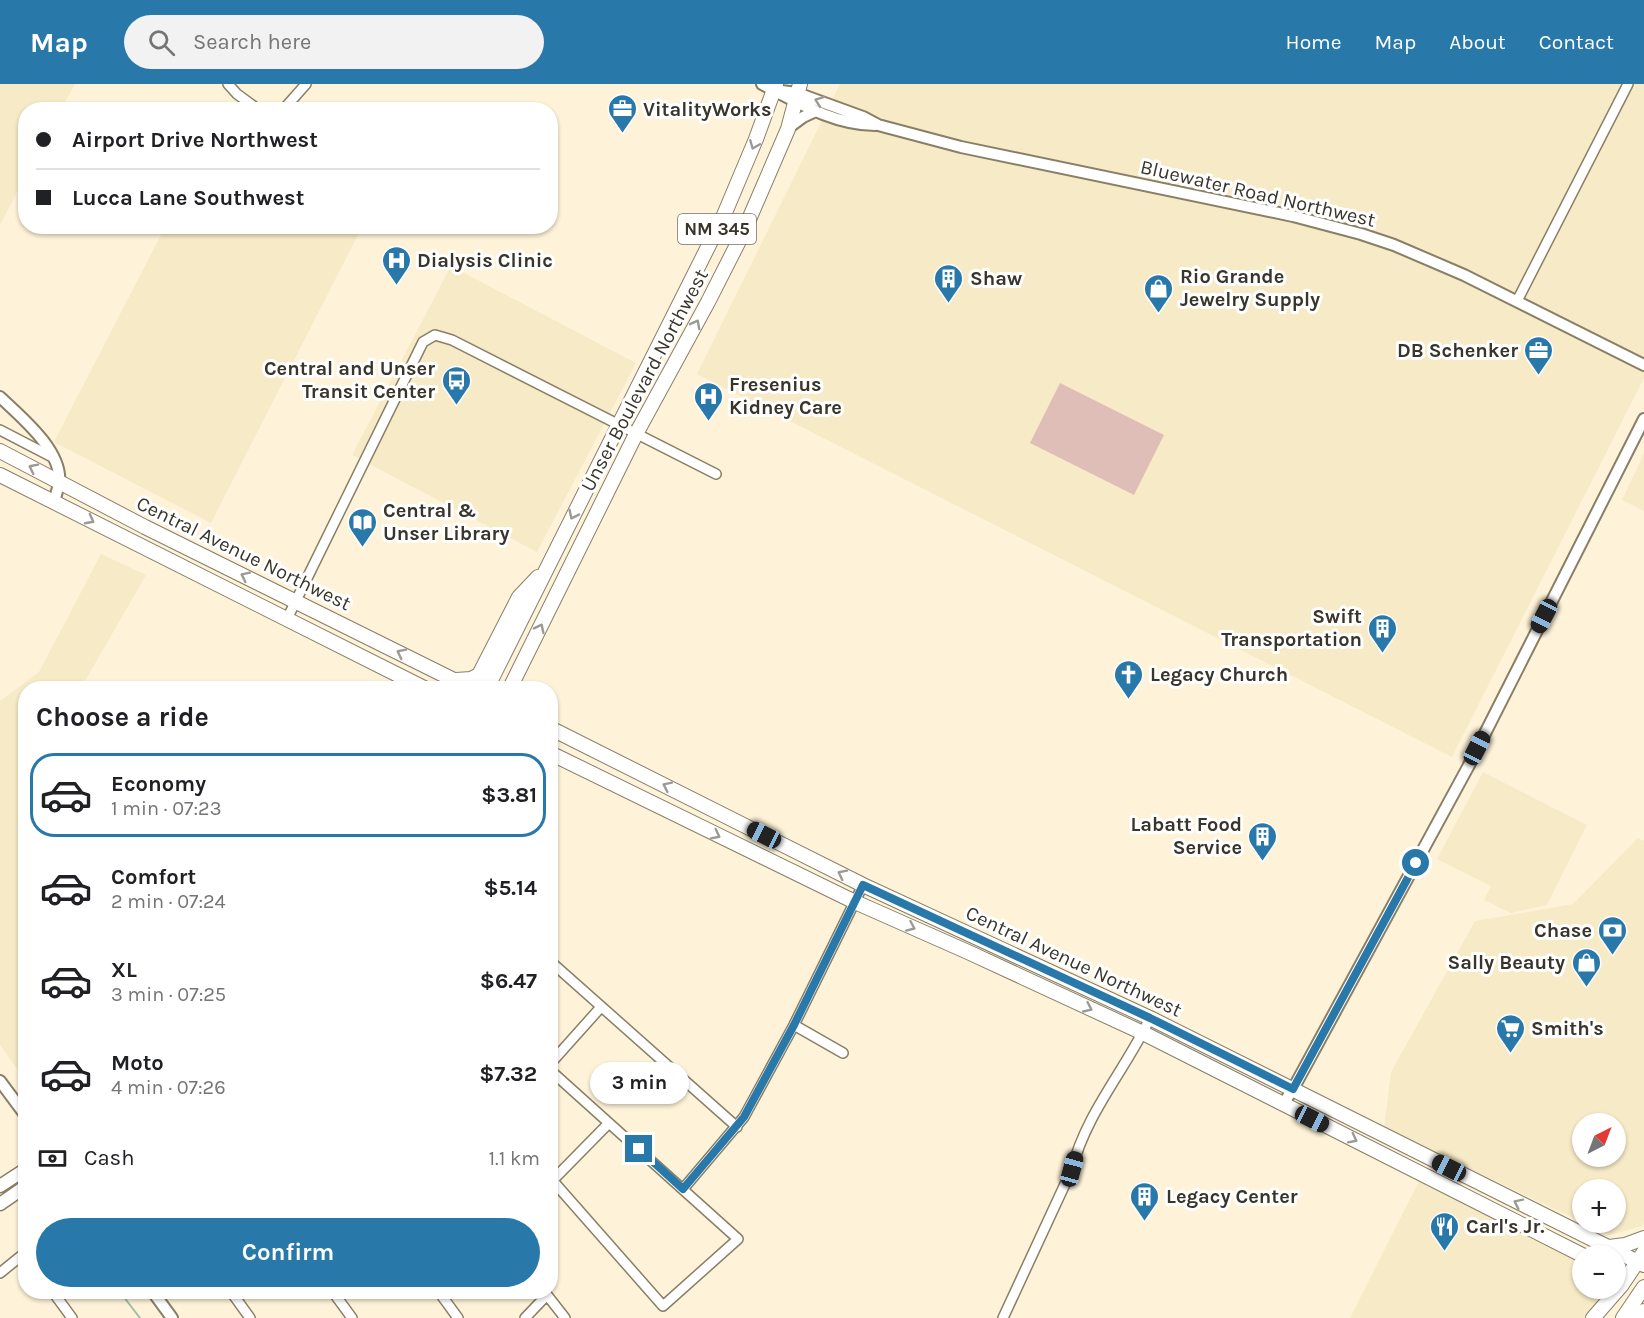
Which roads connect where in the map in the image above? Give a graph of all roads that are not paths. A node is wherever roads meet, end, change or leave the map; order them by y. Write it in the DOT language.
graph roads {
  1 [pos="228,84"];
  2 [pos="306,84"];
  3 [pos="1628,84"];
  4 [pos="770,86"];
  5 [pos="797,93"];
  6 [pos="248,102"];
  7 [pos="290,102"];
  8 [pos="816,111"];
  9 [pos="879,125"];
  10 [pos="788,129"];
  11 [pos="1517,301"];
  12 [pos="1644,365"];
  13 [pos="0,397"];
  14 [pos="1644,419"];
  15 [pos="618,426"];
  16 [pos="0,430"];
  17 [pos="636,434"];
  18 [pos="0,452"];
  19 [pos="54,458"];
  20 [pos="716,474"];
  21 [pos="0,475"];
  22 [pos="59,481"];
  23 [pos="54,501"];
  24 [pos="548,568"];
  25 [pos="297,602"];
  26 [pos="287,619"];
  27 [pos="453,680"];
  28 [pos="410,681"];
  29 [pos="491,681"];
  30 [pos="513,681"];
  31 [pos="558,732"];
  32 [pos="558,757"];
  33 [pos="863,885"];
  34 [pos="855,902"];
  35 [pos="558,968"];
  36 [pos="601,1006"];
  37 [pos="1150,1018"];
  38 [pos="794,1025"];
  39 [pos="1143,1033"];
  40 [pos="843,1053"];
  41 [pos="558,1055"];
  42 [pos="1227,1057"];
  43 [pos="1218,1071"];
  44 [pos="558,1077"];
  45 [pos="0,1081"];
  46 [pos="1293,1089"];
  47 [pos="1282,1104"];
  48 [pos="18,1105"];
  49 [pos="609,1123"];
  50 [pos="737,1127"];
  51 [pos="18,1174"];
  52 [pos="558,1176"];
  53 [pos="0,1186"];
  54 [pos="558,1189"];
  55 [pos="683,1189"];
  56 [pos="18,1192"];
  57 [pos="0,1204"];
  58 [pos="1644,1238"];
  59 [pos="1604,1245"];
  60 [pos="1625,1245"];
  61 [pos="1572,1250"];
  62 [pos="1626,1254"];
  63 [pos="18,1259"];
  64 [pos="1642,1260"];
  65 [pos="1626,1271"];
  66 [pos="0,1273"];
  67 [pos="1626,1278"];
  68 [pos="1644,1287"];
  69 [pos="58,1299"];
  70 [pos="158,1299"];
  71 [pos="238,1299"];
  72 [pos="338,1299"];
  73 [pos="444,1299"];
  74 [pos="543,1299"];
  75 [pos="550,1299"];
  76 [pos="1605,1299"];
  77 [pos="1644,1311"];
  78 [pos="72,1318"];
  79 [pos="172,1318"];
  80 [pos="250,1318"];
  81 [pos="352,1318"];
  82 [pos="458,1318"];
  83 [pos="525,1318"];
  84 [pos="565,1318"];
  85 [pos="1003,1318"];
  86 [pos="1593,1318"];
  87 [pos="1623,1318"];
  88 [pos="1637,1318"];
  1 -- 6 [label="street"];
  2 -- 7 [label="street"];
  3 -- 11 [label="street"];
  4 -- 5 [label="street, Bluewater Road Northwest"];
  4 -- 15 [label="main road, Unser Boulevard Northwest / NM 345, one-way"];
  5 -- 8 [label="street, Bluewater Road Northwest"];
  9 -- 5 [label="street, Bluewater Road Northwest, one-way"];
  5 -- 10 [label="main road, Unser Boulevard Northwest / NM 345"];
  8 -- 9 [label="street, Bluewater Road Northwest"];
  8 -- 10 [label="street"];
  9 -- 11 [label="street, Bluewater Road Northwest"];
  17 -- 10 [label="main road, Unser Boulevard Northwest / NM 345, one-way"];
  11 -- 12 [label="street, Bluewater Road Northwest"];
  13 -- 19 [label="street"];
  14 -- 46 [label="street"];
  15 -- 17 [label="street"];
  15 -- 24 [label="main road, Unser Boulevard Northwest / NM 345, one-way"];
  15 -- 25 [label="street"];
  16 -- 19 [label="street"];
  17 -- 20 [label="street"];
  30 -- 17 [label="main road, Unser Boulevard Northwest / NM 345, one-way"];
  22 -- 18 [label="main road, Central Avenue Northwest, one-way"];
  19 -- 22 [label="street"];
  21 -- 23 [label="main road"];
  22 -- 23 [label="street"];
  25 -- 22 [label="main road, Central Avenue Northwest, one-way"];
  23 -- 26 [label="main road, one-way"];
  24 -- 27 [label="main road"];
  24 -- 29 [label="main road, Unser Boulevard Northwest / NM 345"];
  25 -- 26 [label="street"];
  27 -- 25 [label="main road, Central Avenue Northwest, one-way"];
  26 -- 28 [label="main road"];
  33 -- 31 [label="main road, Central Avenue Northwest, one-way"];
  32 -- 34 [label="main road, one-way"];
  33 -- 34 [label="street"];
  33 -- 37 [label="main road, Central Avenue Northwest"];
  34 -- 38 [label="street"];
  34 -- 39 [label="main road, one-way"];
  35 -- 36 [label="street"];
  36 -- 41 [label="street"];
  36 -- 50 [label="street"];
  37 -- 39 [label="street"];
  37 -- 42 [label="main road, Central Avenue Northwest"];
  38 -- 40 [label="street"];
  38 -- 50 [label="street"];
  39 -- 43 [label="main road"];
  39 -- 85 [label="street"];
  42 -- 43 [label="main road"];
  42 -- 46 [label="main road, Central Avenue Northwest"];
  43 -- 47 [label="main road"];
  44 -- 49 [label="street"];
  45 -- 48 [label="street"];
  46 -- 47 [label="street"];
  59 -- 46 [label="main road, Central Avenue Northwest, one-way"];
  47 -- 61 [label="main road, one-way"];
  49 -- 52 [label="street"];
  49 -- 55 [label="street"];
  50 -- 55 [label="street"];
  51 -- 53 [label="main road"];
  54 -- 55 [label="street"];
  56 -- 57 [label="main road"];
  58 -- 60 [label="main road"];
  62 -- 64 [label="main road, Central Avenue Northwest"];
  63 -- 66 [label="street"];
  64 -- 65 [label="main road"];
  67 -- 68 [label="main road"];
  68 -- 87 [label="main road"];
  69 -- 78 [label="street"];
  70 -- 79 [label="street"];
  71 -- 80 [label="street"];
  72 -- 81 [label="street"];
  73 -- 82 [label="street"];
  74 -- 83 [label="street"];
  75 -- 84 [label="street"];
  76 -- 86 [label="main road"];
  77 -- 88 [label="main road"];
}
